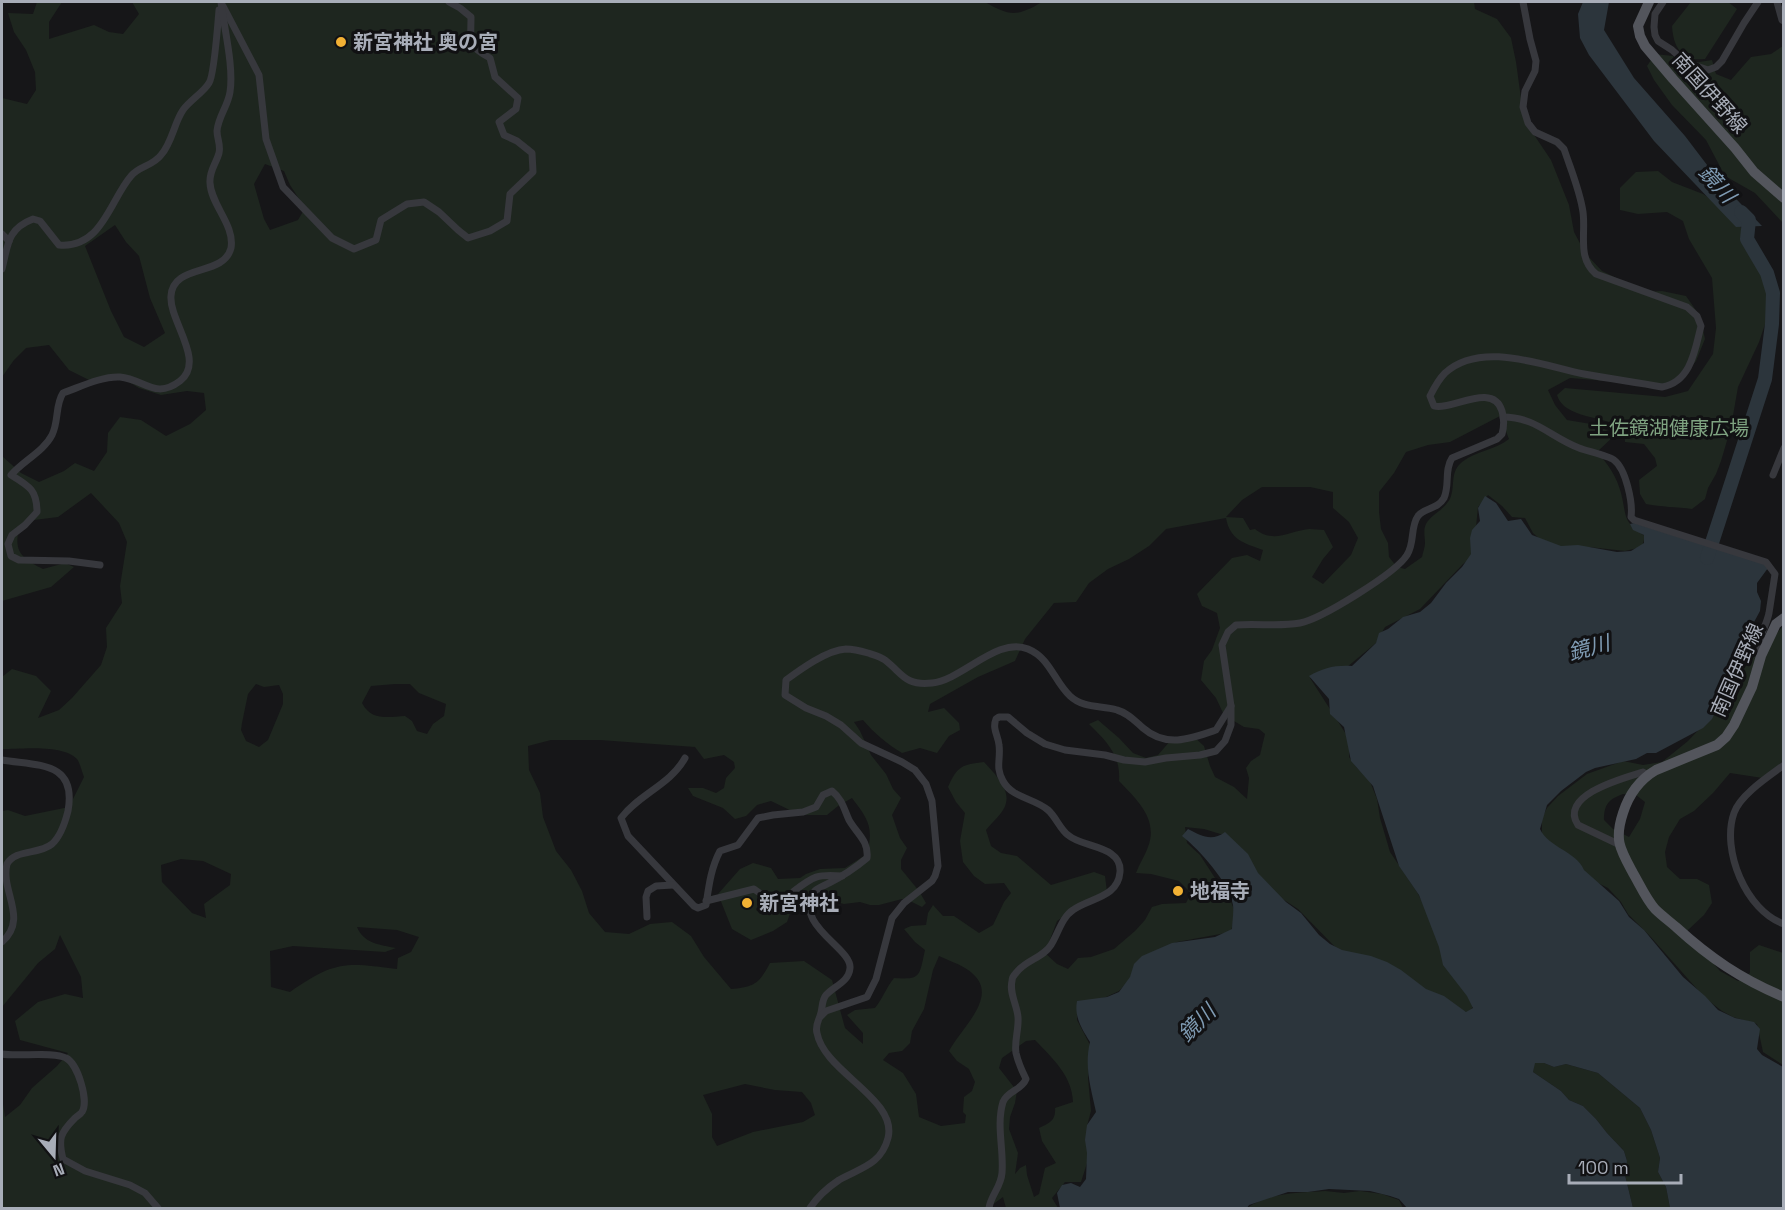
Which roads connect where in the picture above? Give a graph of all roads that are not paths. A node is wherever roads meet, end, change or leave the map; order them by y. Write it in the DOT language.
graph roads {
  1 [pos="221,2"];
  2 [pos="448,2"];
  3 [pos="1523,2"];
  4 [pos="1649,2"];
  5 [pos="1663,2"];
  6 [pos="1758,2"];
  7 [pos="1777,2"];
  8 [pos="1784,21"];
  9 [pos="1784,198"];
  10 [pos="2,234"];
  11 [pos="9,241"];
  12 [pos="2,269"];
  13 [pos="1503,417"];
  14 [pos="1784,448"];
  15 [pos="1773,475"];
  16 [pos="100,565"];
  17 [pos="1784,618"];
  18 [pos="1761,656"];
  19 [pos="1231,706"];
  20 [pos="685,758"];
  21 [pos="2,760"];
  22 [pos="1784,765"];
  23 [pos="1647,775"];
  24 [pos="1618,844"];
  25 [pos="842,876"];
  26 [pos="674,885"];
  27 [pos="795,891"];
  28 [pos="761,894"];
  29 [pos="706,901"];
  30 [pos="647,916"];
  31 [pos="1784,924"];
  32 [pos="2,942"];
  33 [pos="1784,997"];
  34 [pos="821,1016"];
  35 [pos="2,1054"];
  36 [pos="158,1209"];
  37 [pos="810,1209"];
  38 [pos="989,1209"];
  1 -- 2 [label="street"];
  3 -- 13 [label="street"];
  4 -- 9 [label="main road, 南国伊野線"];
  5 -- 6 [label="street"];
  7 -- 8 [label="street"];
  10 -- 11 [label="street"];
  11 -- 12 [label="street"];
  11 -- 16 [label="street"];
  13 -- 18 [label="street"];
  13 -- 19 [label="street"];
  14 -- 15 [label="street"];
  17 -- 18 [label="main road, 南国伊野線"];
  18 -- 23 [label="main road, 南国伊野線"];
  19 -- 34 [label="street"];
  19 -- 38 [label="street"];
  20 -- 26 [label="street"];
  21 -- 32 [label="street"];
  22 -- 31 [label="street"];
  23 -- 24 [label="main road, 南国伊野線"];
  23 -- 24 [label="street"];
  24 -- 33 [label="main road"];
  25 -- 27 [label="street"];
  25 -- 29 [label="street"];
  25 -- 34 [label="street"];
  26 -- 29 [label="street"];
  26 -- 30 [label="street"];
  28 -- 29 [label="street"];
  34 -- 37 [label="street"];
  35 -- 36 [label="street"];
}
